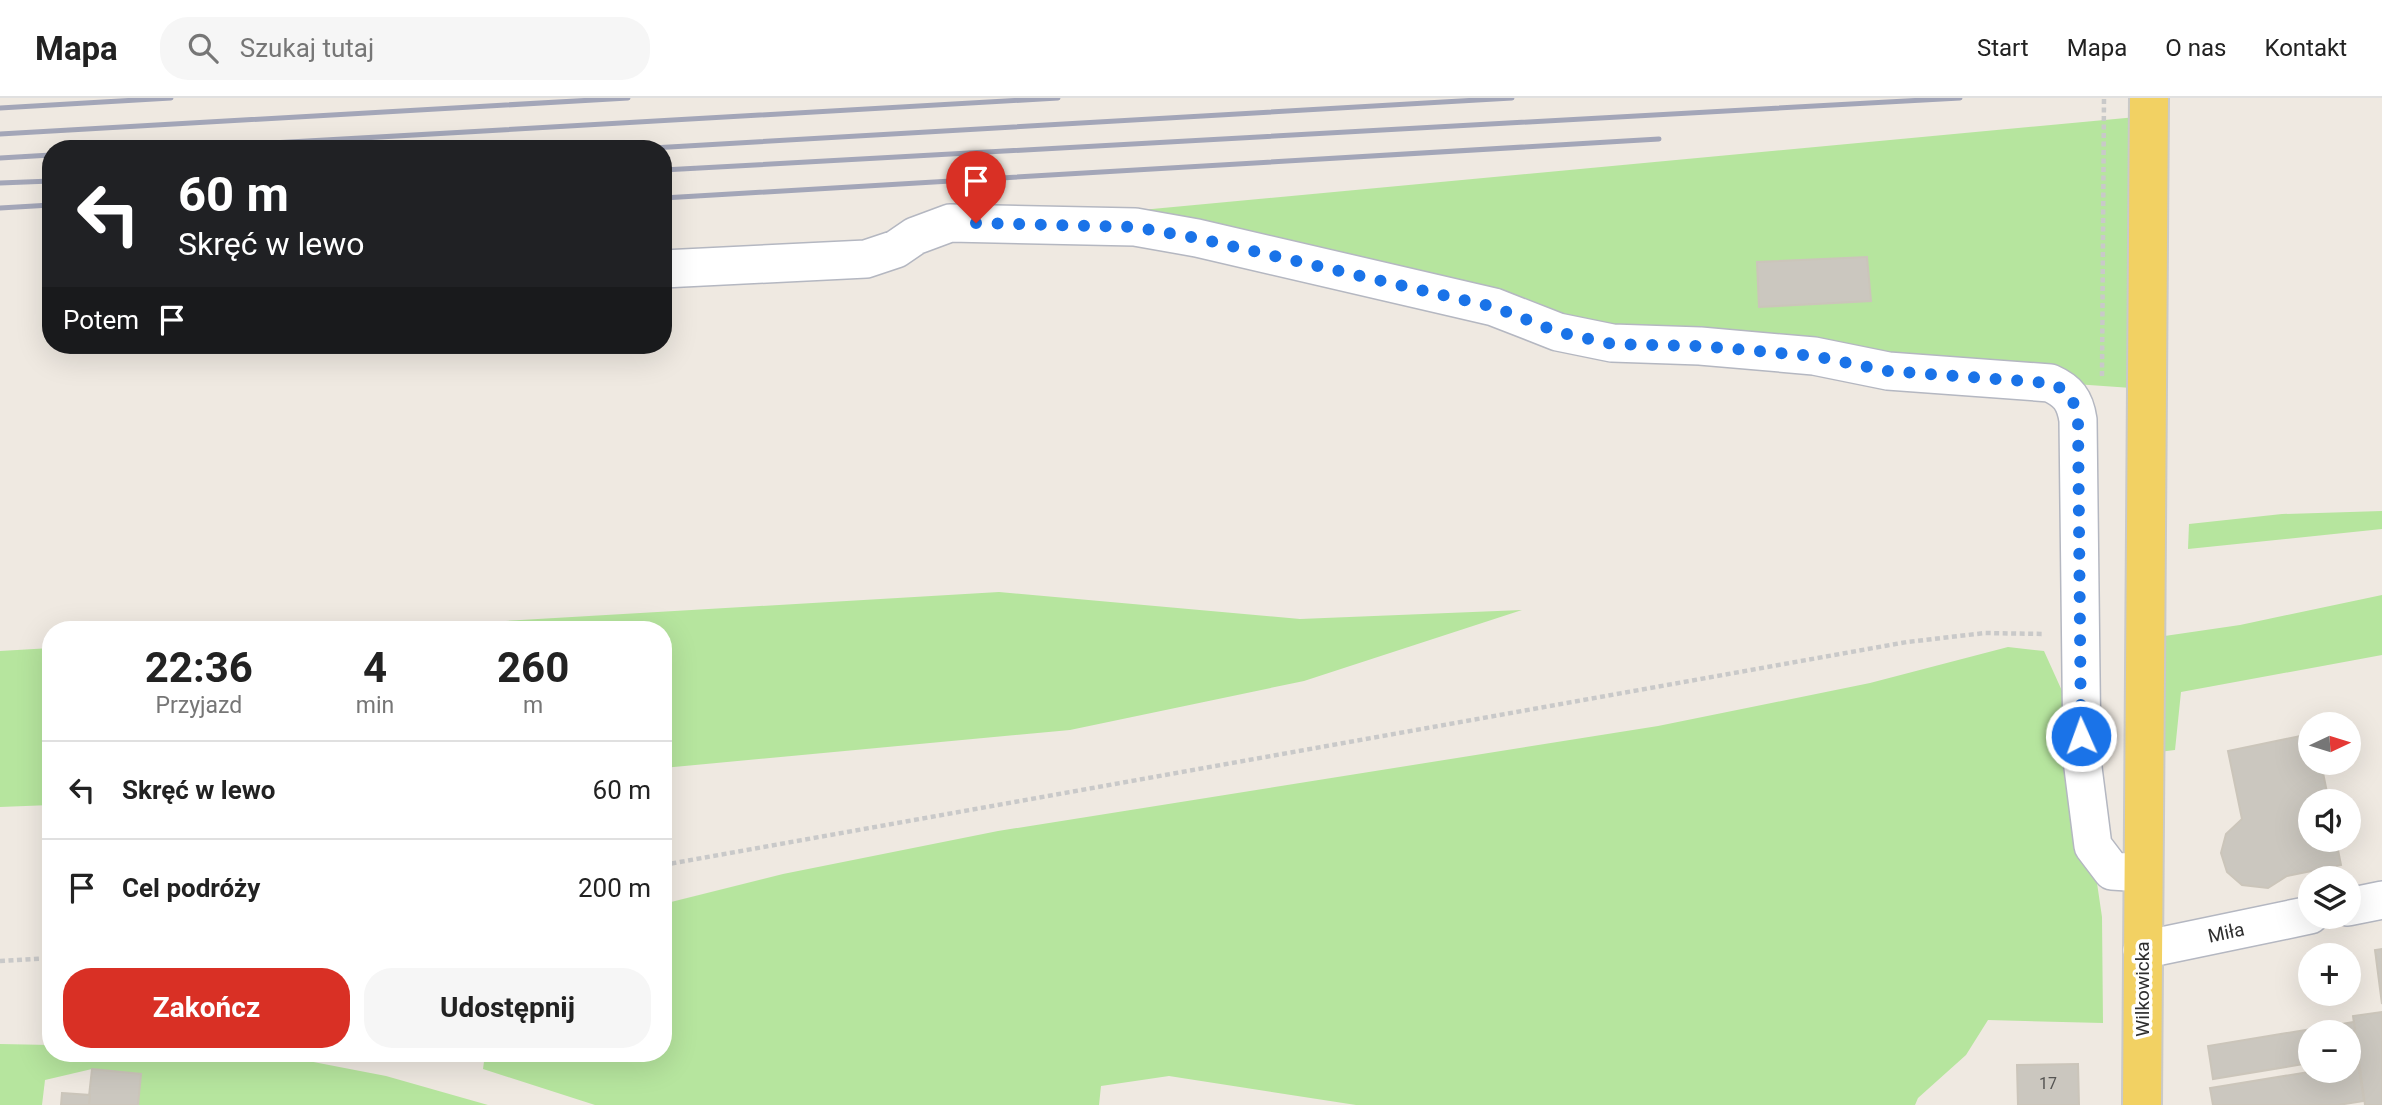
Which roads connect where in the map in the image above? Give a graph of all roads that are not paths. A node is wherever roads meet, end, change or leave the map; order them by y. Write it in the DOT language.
graph roads {
  1 [pos="2149,98"];
  2 [pos="672,269"];
  3 [pos="2143,873"];
  4 [pos="2382,900"];
  5 [pos="2361,904"];
  6 [pos="2298,918"];
  7 [pos="2142,950"];
  8 [pos="2142,1105"];
  1 -- 3 [label="main road, Wilkowicka"];
  2 -- 3 [label="street"];
  3 -- 7 [label="main road, Wilkowicka"];
  4 -- 5 [label="street"];
  6 -- 7 [label="street, Miła"];
  7 -- 8 [label="main road, Wilkowicka"];
}
